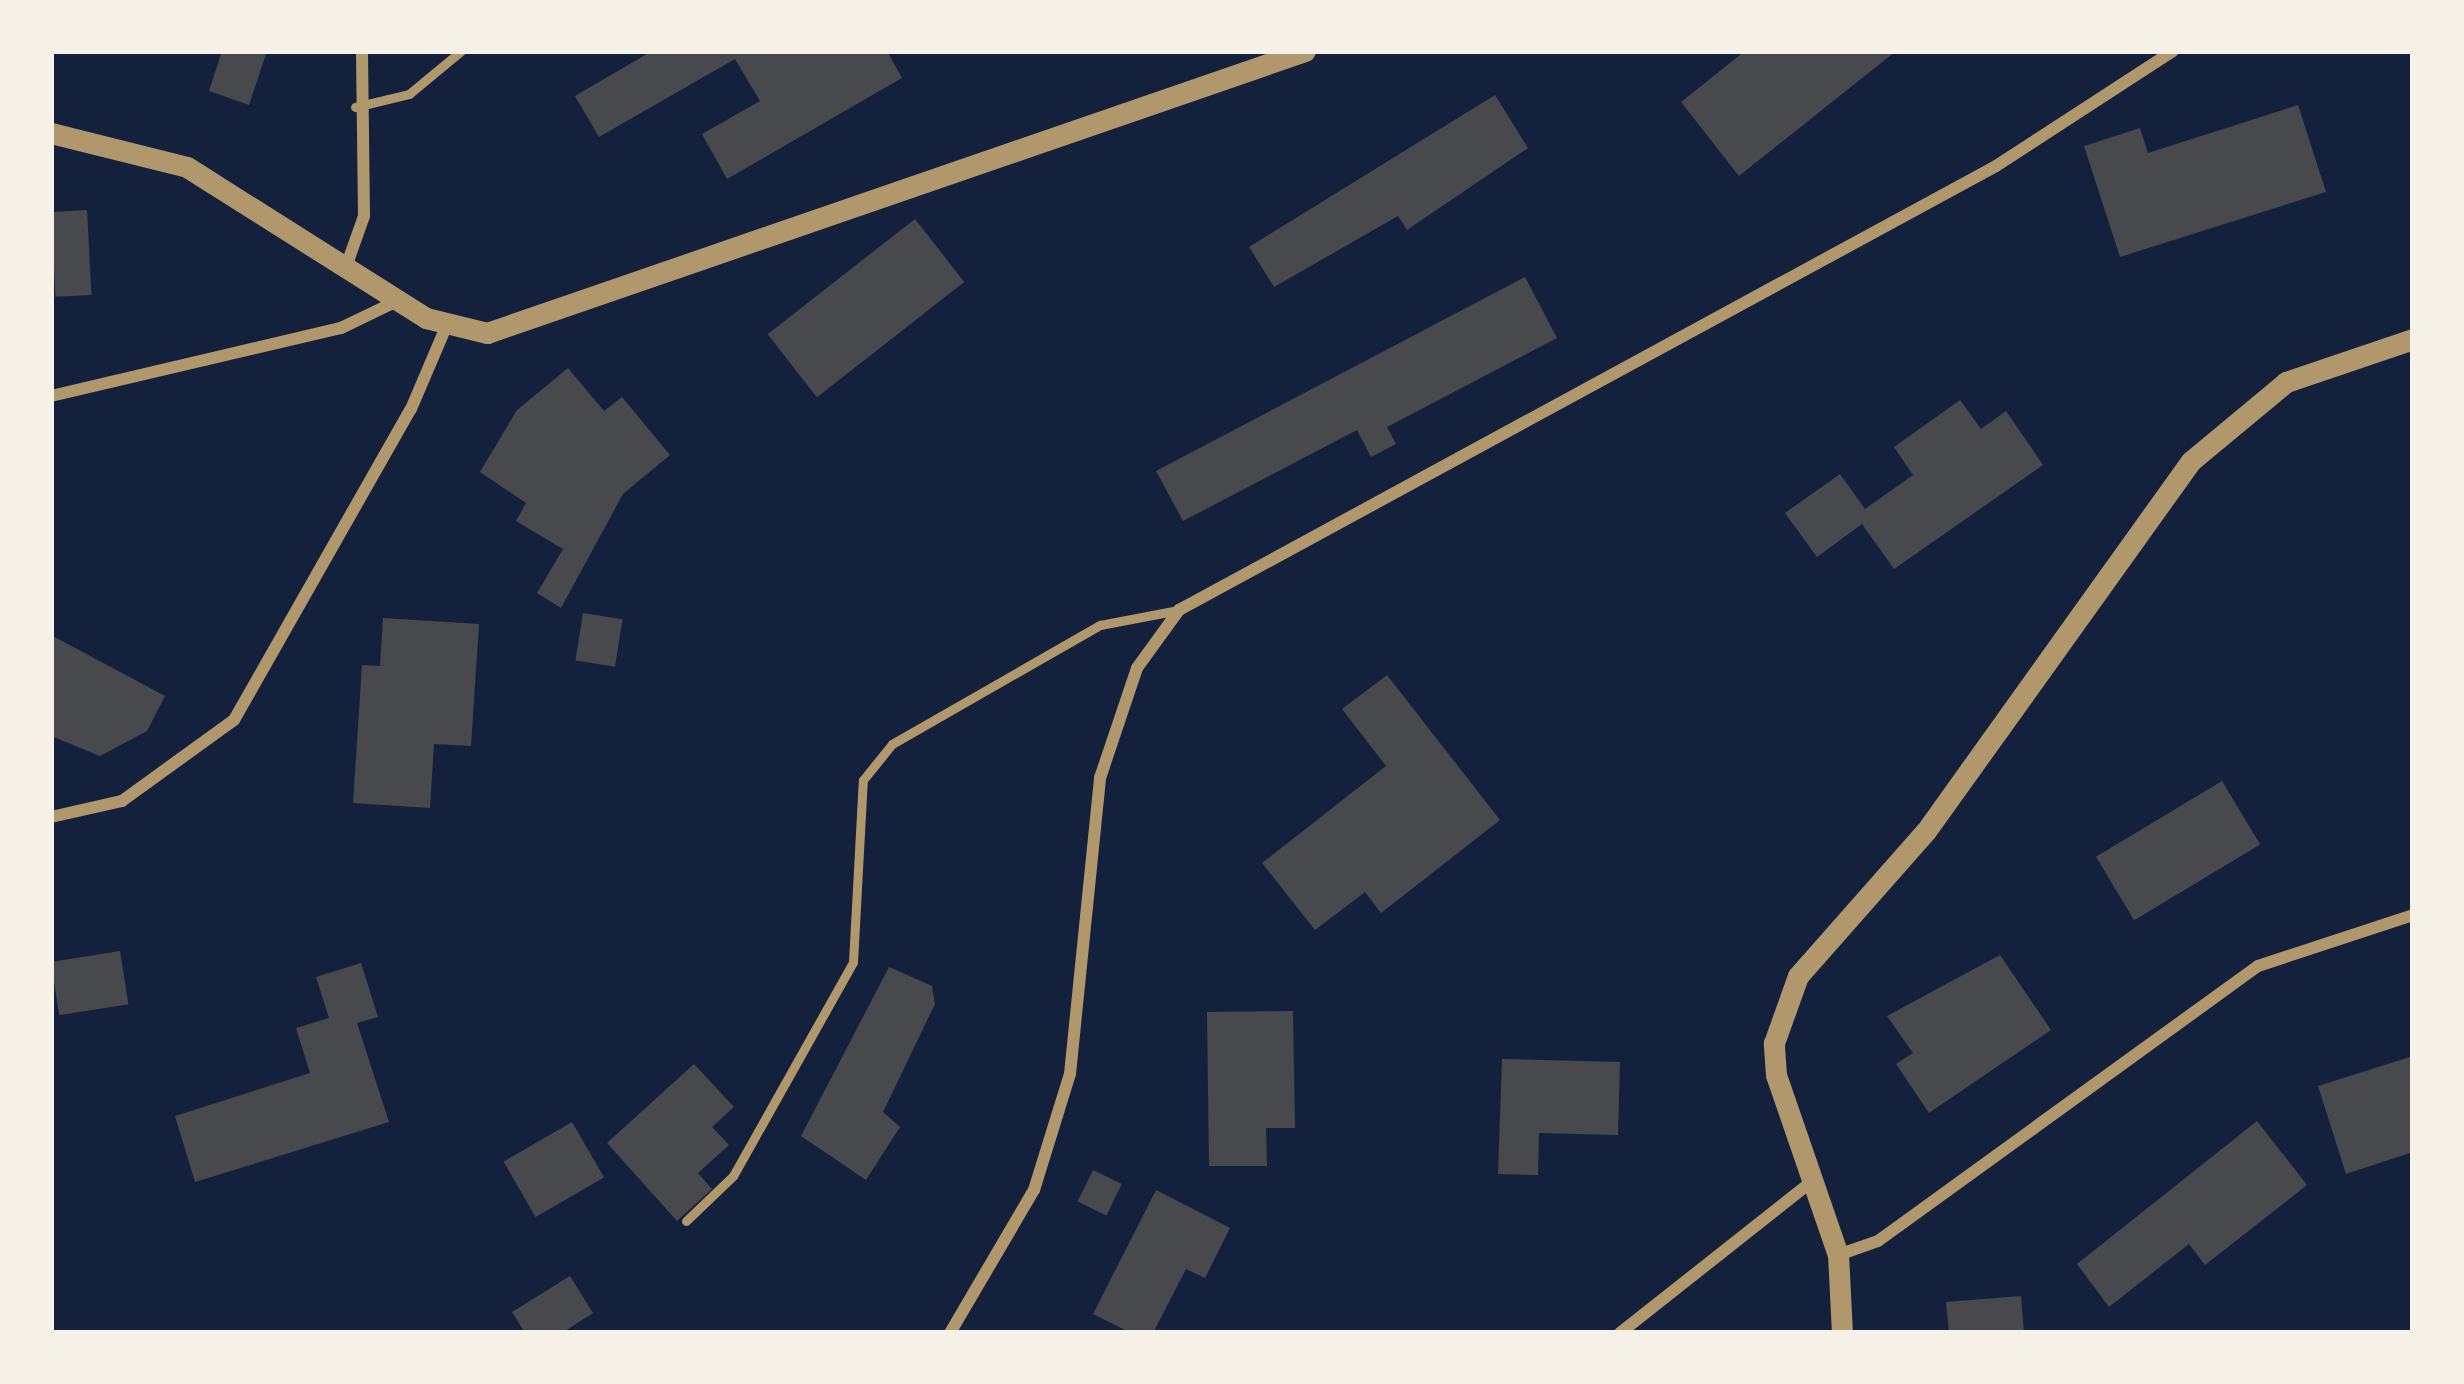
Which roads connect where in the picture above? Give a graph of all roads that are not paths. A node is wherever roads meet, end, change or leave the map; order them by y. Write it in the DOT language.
graph roads {
  1 [pos="362,51"];
  2 [pos="461,51"];
  3 [pos="1305,51"];
  4 [pos="2173,51"];
  5 [pos="355,107"];
  6 [pos="51,133"];
  7 [pos="347,264"];
  8 [pos="398,301"];
  9 [pos="446,327"];
  10 [pos="2413,338"];
  11 [pos="51,396"];
  12 [pos="1179,610"];
  13 [pos="51,818"];
  14 [pos="2413,915"];
  15 [pos="1814,1180"];
  16 [pos="686,1221"];
  17 [pos="1838,1255"];
  18 [pos="950,1333"];
  19 [pos="1620,1333"];
  20 [pos="1842,1333"];
  1 -- 5 [label="street"];
  2 -- 5 [label="lane"];
  3 -- 9 [label="street"];
  4 -- 12 [label="street"];
  5 -- 7 [label="street"];
  6 -- 7 [label="street"];
  7 -- 8 [label="street"];
  8 -- 9 [label="street"];
  8 -- 11 [label="street"];
  9 -- 13 [label="street"];
  10 -- 15 [label="street"];
  12 -- 16 [label="lane"];
  12 -- 18 [label="street"];
  14 -- 17 [label="street"];
  15 -- 17 [label="street"];
  15 -- 19 [label="street"];
  17 -- 20 [label="street"];
}
